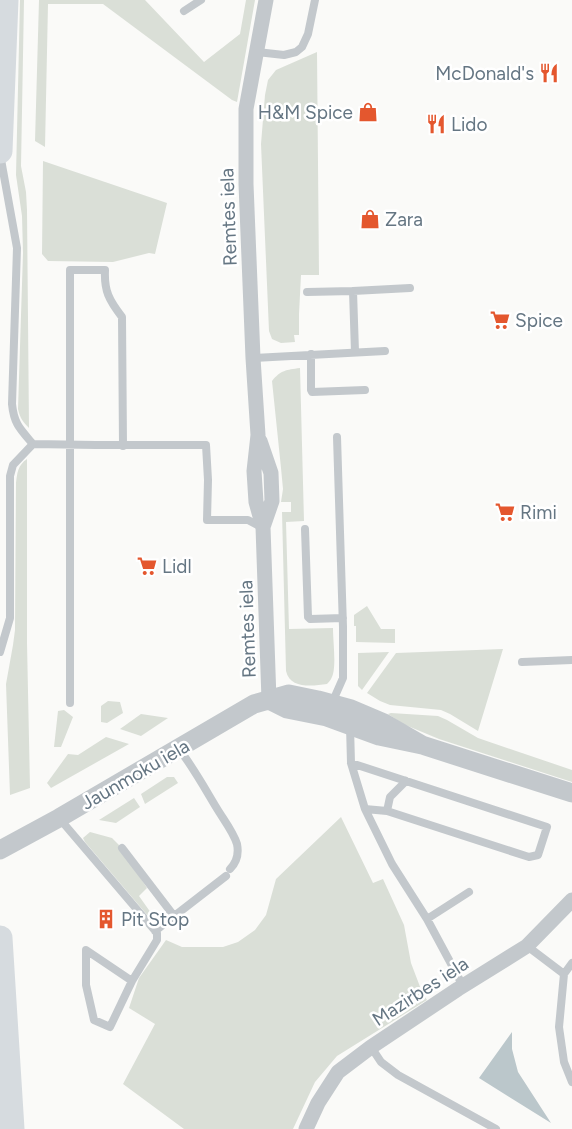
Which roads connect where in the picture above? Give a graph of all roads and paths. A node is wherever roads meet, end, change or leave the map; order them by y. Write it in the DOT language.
graph roads {
  1 [pos="6,0"];
  2 [pos="201,0"];
  3 [pos="266,0"];
  4 [pos="315,0"];
  5 [pos="184,11"];
  6 [pos="257,52"];
  7 [pos="0,152"];
  8 [pos="410,288"];
  9 [pos="353,291"];
  10 [pos="307,292"];
  11 [pos="385,351"];
  12 [pos="356,352"];
  13 [pos="311,354"];
  14 [pos="253,358"];
  15 [pos="365,390"];
  16 [pos="337,437"];
  17 [pos="32,444"];
  18 [pos="70,444"];
  19 [pos="123,446"];
  20 [pos="263,528"];
  21 [pos="305,529"];
  22 [pos="342,618"];
  23 [pos="0,652"];
  24 [pos="572,660"];
  25 [pos="522,662"];
  26 [pos="269,700"];
  27 [pos="70,703"];
  28 [pos="330,710"];
  29 [pos="350,726"];
  30 [pos="422,745"];
  31 [pos="179,749"];
  32 [pos="351,764"];
  33 [pos="406,781"];
  34 [pos="572,793"];
  35 [pos="366,808"];
  36 [pos="387,811"];
  37 [pos="59,818"];
  38 [pos="122,848"];
  39 [pos="0,850"];
  40 [pos="469,892"];
  41 [pos="572,900"];
  42 [pos="174,916"];
  43 [pos="427,920"];
  44 [pos="155,931"];
  45 [pos="0,938"];
  46 [pos="527,946"];
  47 [pos="572,963"];
  48 [pos="564,974"];
  49 [pos="132,981"];
  50 [pos="463,986"];
  51 [pos="371,1047"];
  52 [pos="3,1048"];
  53 [pos="572,1082"];
  54 [pos="12,1129"];
  55 [pos="306,1129"];
  56 [pos="496,1129"];
  1 -- 7 [label="highway"];
  2 -- 5 [label="lane"];
  3 -- 6 [label="street, Remtes iela"];
  4 -- 6 [label="lane"];
  6 -- 14 [label="street, Remtes iela"];
  7 -- 17 [label="lane"];
  8 -- 9 [label="lane"];
  9 -- 10 [label="lane"];
  9 -- 12 [label="lane"];
  11 -- 12 [label="lane"];
  12 -- 13 [label="lane"];
  13 -- 14 [label="lane"];
  13 -- 15 [label="lane"];
  14 -- 20 [label="street, Remtes iela"];
  16 -- 22 [label="lane"];
  17 -- 18 [label="lane"];
  17 -- 23 [label="lane"];
  18 -- 19 [label="lane"];
  18 -- 19 [label="lane"];
  18 -- 27 [label="lane"];
  19 -- 20 [label="lane"];
  20 -- 26 [label="street, Remtes iela"];
  21 -- 22 [label="lane"];
  22 -- 28 [label="lane"];
  24 -- 25 [label="lane"];
  26 -- 28 [label="street"];
  26 -- 31 [label="street, Jaunmoku iela"];
  28 -- 29 [label="street"];
  28 -- 30 [label="street"];
  29 -- 30 [label="street"];
  29 -- 32 [label="lane"];
  30 -- 34 [label="street"];
  31 -- 37 [label="street, Jaunmoku iela"];
  31 -- 42 [label="lane"];
  32 -- 33 [label="lane"];
  32 -- 35 [label="lane"];
  33 -- 36 [label="lane"];
  33 -- 36 [label="lane"];
  35 -- 36 [label="lane"];
  35 -- 43 [label="lane"];
  37 -- 39 [label="street, Jaunmoku iela"];
  37 -- 44 [label="lane"];
  38 -- 42 [label="lane"];
  40 -- 43 [label="lane"];
  41 -- 46 [label="street, Mazirbes iela"];
  42 -- 44 [label="lane"];
  43 -- 50 [label="lane"];
  44 -- 49 [label="lane"];
  45 -- 52 [label="highway"];
  46 -- 48 [label="lane"];
  46 -- 50 [label="street, Mazirbes iela"];
  47 -- 48 [label="lane"];
  48 -- 53 [label="lane"];
  49 -- 49 [label="lane"];
  50 -- 51 [label="street, Mazirbes iela"];
  51 -- 55 [label="street, Mazirbes iela"];
  51 -- 56 [label="lane"];
  52 -- 54 [label="highway"];
}
